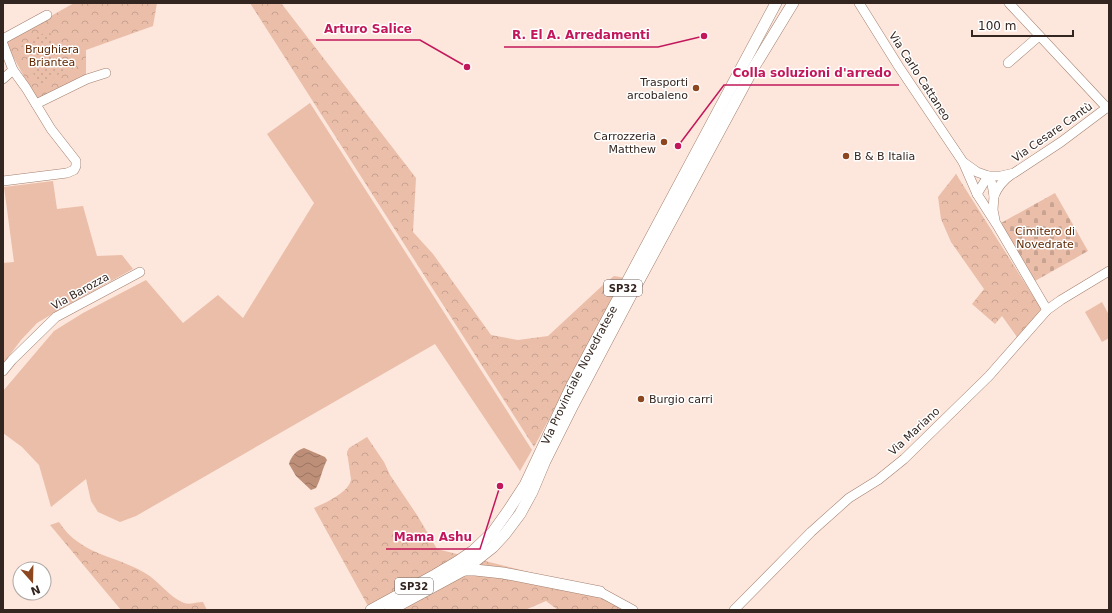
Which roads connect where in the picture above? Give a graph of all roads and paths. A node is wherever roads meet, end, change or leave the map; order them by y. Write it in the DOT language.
graph roads {
  1 [pos="776,3"];
  2 [pos="793,3"];
  3 [pos="858,3"];
  4 [pos="1008,3"];
  5 [pos="47,14"];
  6 [pos="1039,36"];
  7 [pos="3,39"];
  8 [pos="3,44"];
  9 [pos="1008,63"];
  10 [pos="13,70"];
  11 [pos="106,73"];
  12 [pos="3,79"];
  13 [pos="36,104"];
  14 [pos="1108,107"];
  15 [pos="963,162"];
  16 [pos="1014,173"];
  17 [pos="988,176"];
  18 [pos="3,182"];
  19 [pos="977,194"];
  20 [pos="994,196"];
  21 [pos="997,225"];
  22 [pos="1109,271"];
  23 [pos="140,272"];
  24 [pos="1047,310"];
  25 [pos="3,371"];
  26 [pos="464,570"];
  27 [pos="600,592"];
  28 [pos="371,610"];
  29 [pos="390,610"];
  30 [pos="633,610"];
  31 [pos="734,610"];
  1 -- 28 [label="main road, Via Provinciale Novedratese / SP32"];
  2 -- 26 [label="main road, Via Provinciale Novedratese / SP32"];
  3 -- 15 [label="street, Via Carlo Cattaneo"];
  4 -- 6 [label="street"];
  5 -- 7 [label="street"];
  6 -- 9 [label="street"];
  6 -- 14 [label="street"];
  8 -- 10 [label="street"];
  10 -- 12 [label="street"];
  10 -- 13 [label="street"];
  11 -- 13 [label="street"];
  13 -- 18 [label="street"];
  14 -- 16 [label="street, Via Cesare Cantù"];
  15 -- 17 [label="street"];
  15 -- 19 [label="street"];
  16 -- 17 [label="street, Via Cesare Cantù"];
  16 -- 20 [label="street"];
  17 -- 19 [label="street"];
  17 -- 20 [label="street"];
  19 -- 21 [label="street"];
  20 -- 21 [label="street"];
  21 -- 24 [label="street"];
  22 -- 24 [label="street, Via Mariano"];
  23 -- 25 [label="street, Via Barozza"];
  24 -- 31 [label="street, Via Mariano"];
  26 -- 27 [label="main road"];
  26 -- 29 [label="main road, Via Provinciale Novedratese / SP32"];
  27 -- 30 [label="street"];
}
